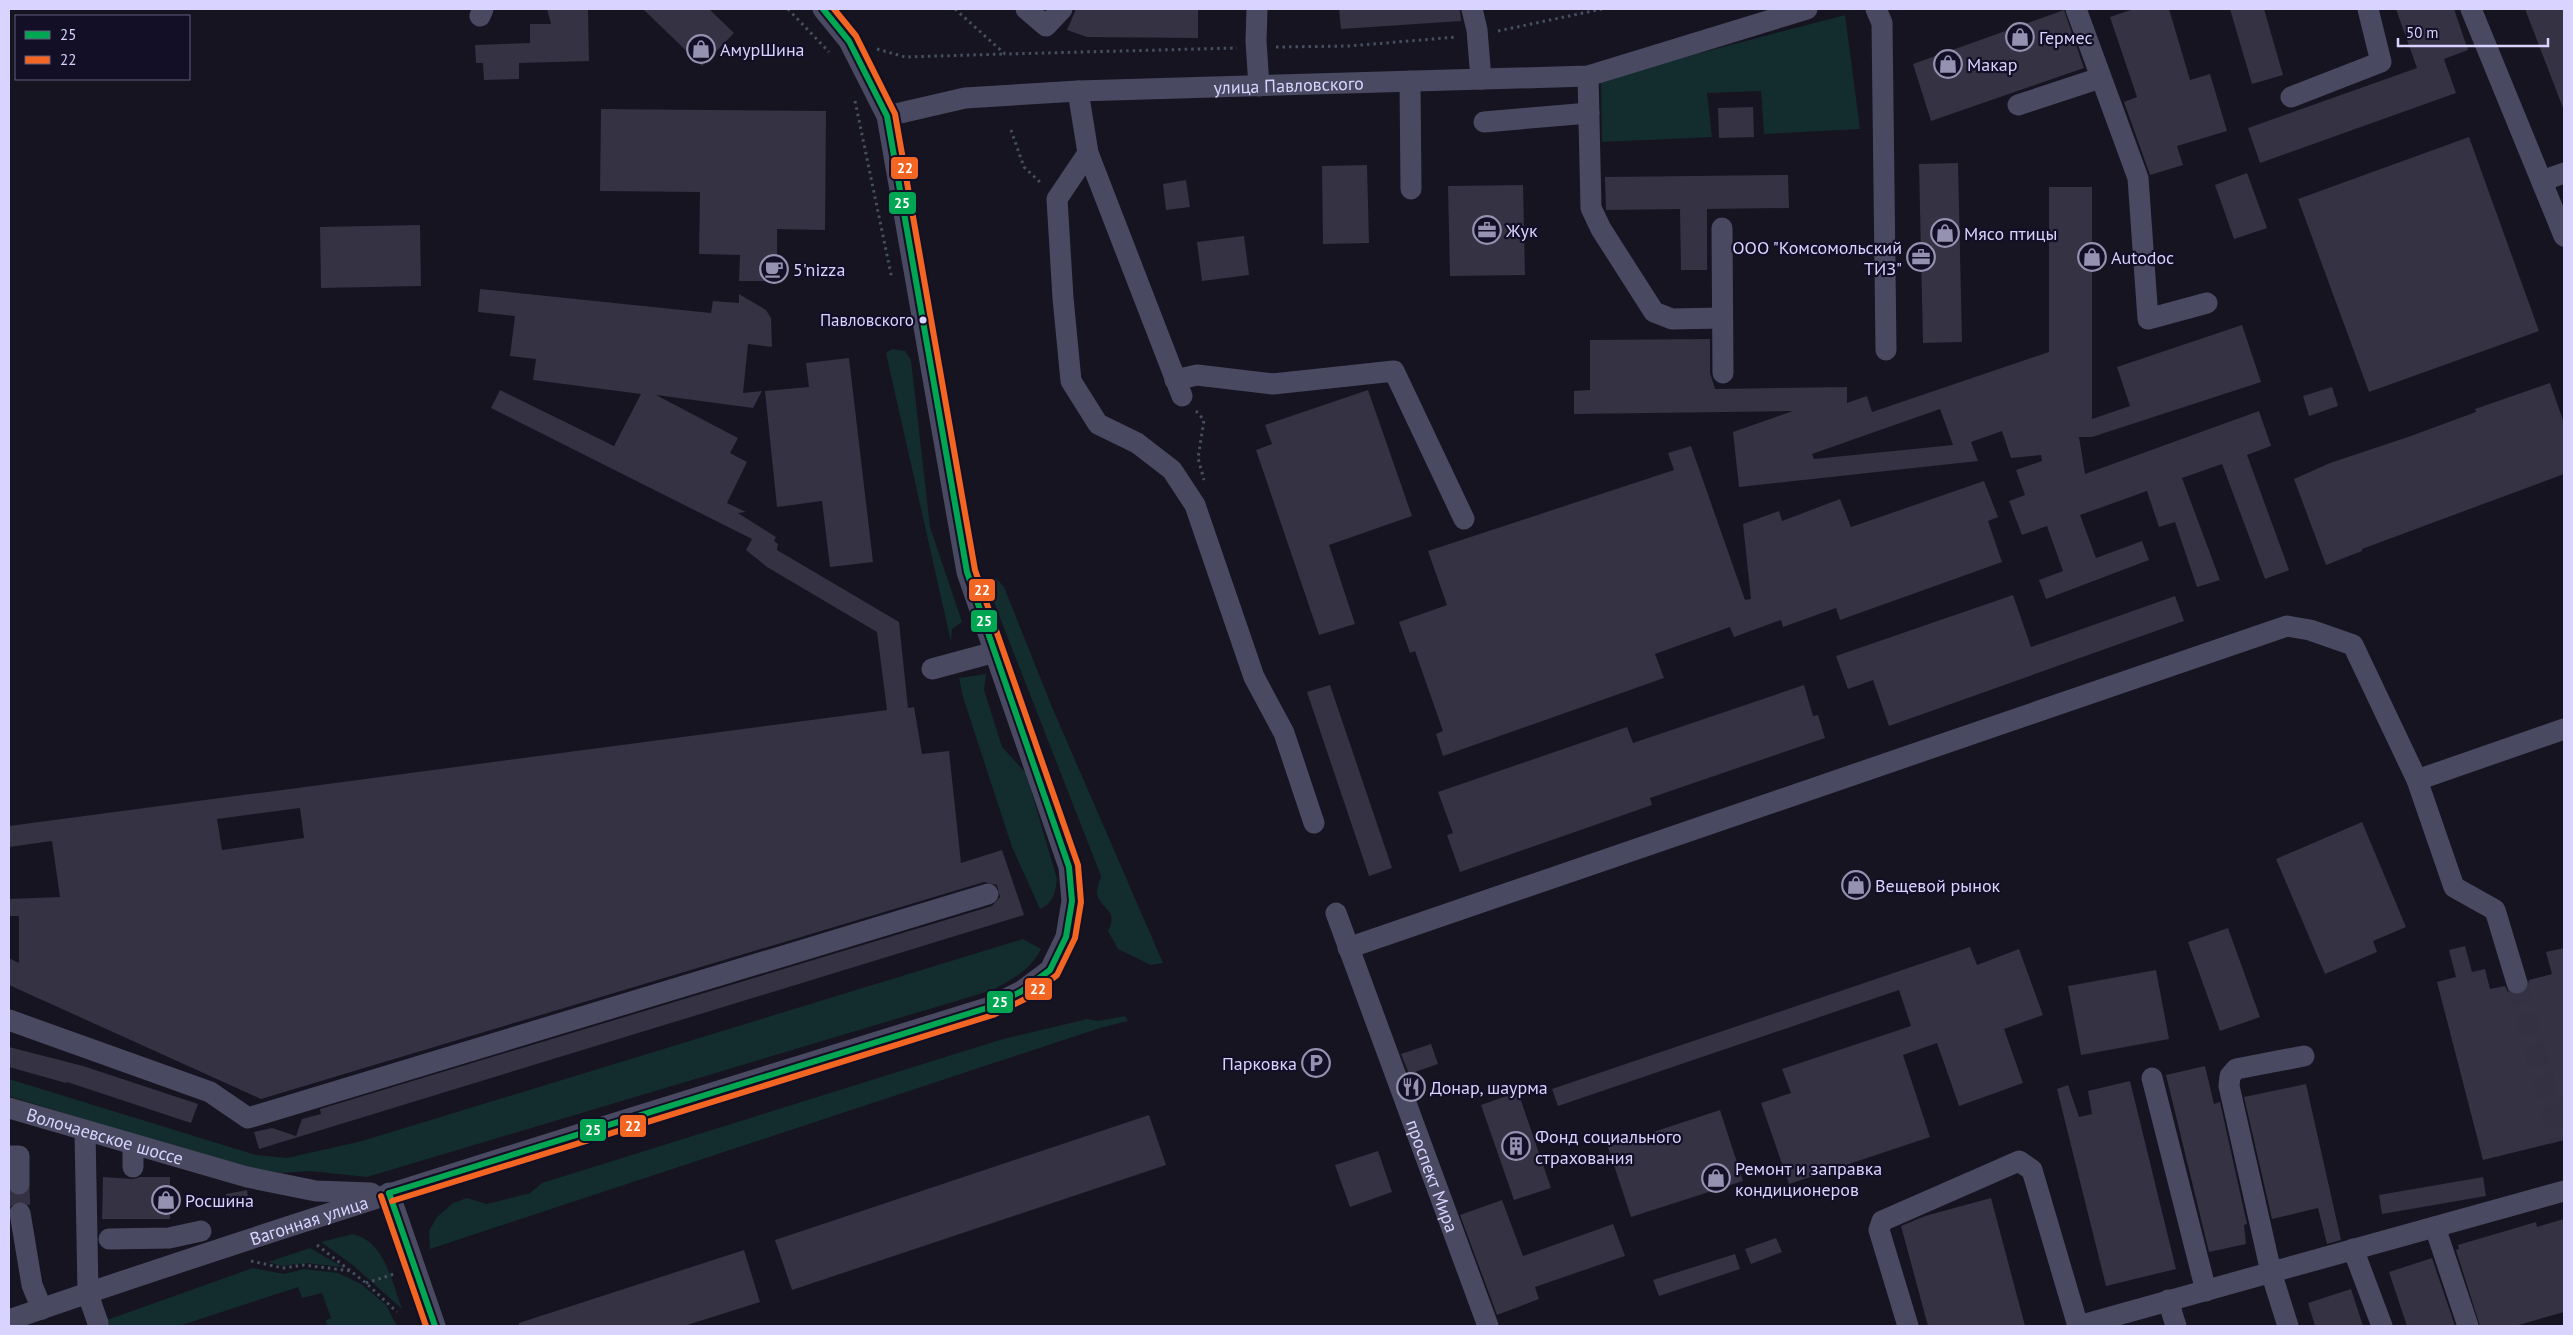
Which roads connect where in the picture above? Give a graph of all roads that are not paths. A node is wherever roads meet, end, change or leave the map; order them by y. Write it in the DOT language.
graph roads {
  1 [pos="823,9"];
  2 [pos="1026,9"];
  3 [pos="1062,9"];
  4 [pos="1257,9"];
  5 [pos="1472,9"];
  6 [pos="1807,9"];
  7 [pos="1876,9"];
  8 [pos="2076,9"];
  9 [pos="2368,9"];
  10 [pos="2471,9"];
  11 [pos="1588,76"];
  12 [pos="2100,78"];
  13 [pos="1480,79"];
  14 [pos="1410,81"];
  15 [pos="1259,86"];
  16 [pos="1078,91"];
  17 [pos="2291,97"];
  18 [pos="2018,105"];
  19 [pos="1589,113"];
  20 [pos="887,116"];
  21 [pos="1484,122"];
  22 [pos="1088,153"];
  23 [pos="2564,173"];
  24 [pos="2542,181"];
  25 [pos="1411,189"];
  26 [pos="1722,228"];
  27 [pos="2564,236"];
  28 [pos="2207,303"];
  29 [pos="1722,318"];
  30 [pos="1886,350"];
  31 [pos="1723,374"];
  32 [pos="1464,519"];
  33 [pos="995,652"];
  34 [pos="932,669"];
  35 [pos="2564,729"];
  36 [pos="2417,780"];
  37 [pos="1314,823"];
  38 [pos="988,894"];
  39 [pos="1336,913"];
  40 [pos="1348,948"];
  41 [pos="2517,983"];
  42 [pos="9,1020"];
  43 [pos="2304,1056"];
  44 [pos="2152,1078"];
  45 [pos="9,1108"];
  46 [pos="85,1131"];
  47 [pos="133,1145"];
  48 [pos="9,1156"];
  49 [pos="133,1167"];
  50 [pos="19,1184"];
  51 [pos="2564,1191"];
  52 [pos="389,1193"];
  53 [pos="20,1213"];
  54 [pos="2435,1227"];
  55 [pos="201,1231"];
  56 [pos="144,1234"];
  57 [pos="109,1239"];
  58 [pos="2353,1250"];
  59 [pos="155,1269"];
  60 [pos="2271,1272"];
  61 [pos="2206,1291"];
  62 [pos="89,1298"];
  63 [pos="2168,1300"];
  64 [pos="42,1308"];
  65 [pos="9,1320"];
  66 [pos="99,1325"];
  67 [pos="435,1326"];
  68 [pos="1488,1326"];
  69 [pos="1908,1326"];
  70 [pos="2078,1326"];
  71 [pos="2176,1326"];
  72 [pos="2288,1326"];
  73 [pos="2382,1326"];
  74 [pos="2468,1326"];
  1 -- 20 [label="street"];
  2 -- 3 [label="street"];
  4 -- 15 [label="street"];
  5 -- 13 [label="street"];
  6 -- 11 [label="street, улица Павловского"];
  7 -- 30 [label="street"];
  8 -- 12 [label="street"];
  9 -- 17 [label="street"];
  10 -- 24 [label="street"];
  11 -- 13 [label="street, улица Павловского"];
  11 -- 19 [label="street"];
  12 -- 18 [label="street"];
  12 -- 28 [label="street"];
  13 -- 14 [label="street, улица Павловского"];
  14 -- 15 [label="street, улица Павловского"];
  14 -- 25 [label="street"];
  15 -- 16 [label="street, улица Павловского"];
  16 -- 20 [label="street, улица Павловского"];
  16 -- 22 [label="street"];
  19 -- 21 [label="street"];
  19 -- 29 [label="street"];
  20 -- 33 [label="street, Вагонная улица"];
  22 -- 32 [label="street"];
  22 -- 37 [label="street"];
  23 -- 24 [label="street"];
  24 -- 27 [label="street"];
  26 -- 29 [label="street"];
  29 -- 31 [label="street"];
  33 -- 34 [label="street"];
  33 -- 52 [label="street, Вагонная улица"];
  35 -- 36 [label="street"];
  36 -- 40 [label="street"];
  36 -- 41 [label="street"];
  38 -- 42 [label="street"];
  39 -- 40 [label="street, проспект Мира"];
  40 -- 68 [label="street, проспект Мира"];
  43 -- 60 [label="street"];
  44 -- 61 [label="street"];
  45 -- 46 [label="street, Волочаевское шоссе"];
  46 -- 47 [label="street, Волочаевское шоссе"];
  46 -- 62 [label="street"];
  47 -- 49 [label="street"];
  47 -- 52 [label="street, Волочаевское шоссе"];
  48 -- 50 [label="street"];
  51 -- 54 [label="street"];
  52 -- 59 [label="street, Вагонная улица"];
  52 -- 67 [label="street"];
  53 -- 64 [label="street"];
  54 -- 58 [label="street"];
  54 -- 74 [label="street"];
  55 -- 56 [label="street"];
  56 -- 57 [label="street"];
  56 -- 59 [label="street"];
  58 -- 60 [label="street"];
  58 -- 73 [label="street"];
  59 -- 62 [label="street, Вагонная улица"];
  60 -- 61 [label="street"];
  60 -- 72 [label="street"];
  61 -- 63 [label="street"];
  62 -- 64 [label="street, Вагонная улица"];
  62 -- 66 [label="street, bridge"];
  63 -- 70 [label="street"];
  63 -- 71 [label="street"];
  64 -- 65 [label="street, Вагонная улица"];
  69 -- 70 [label="street"];
}
